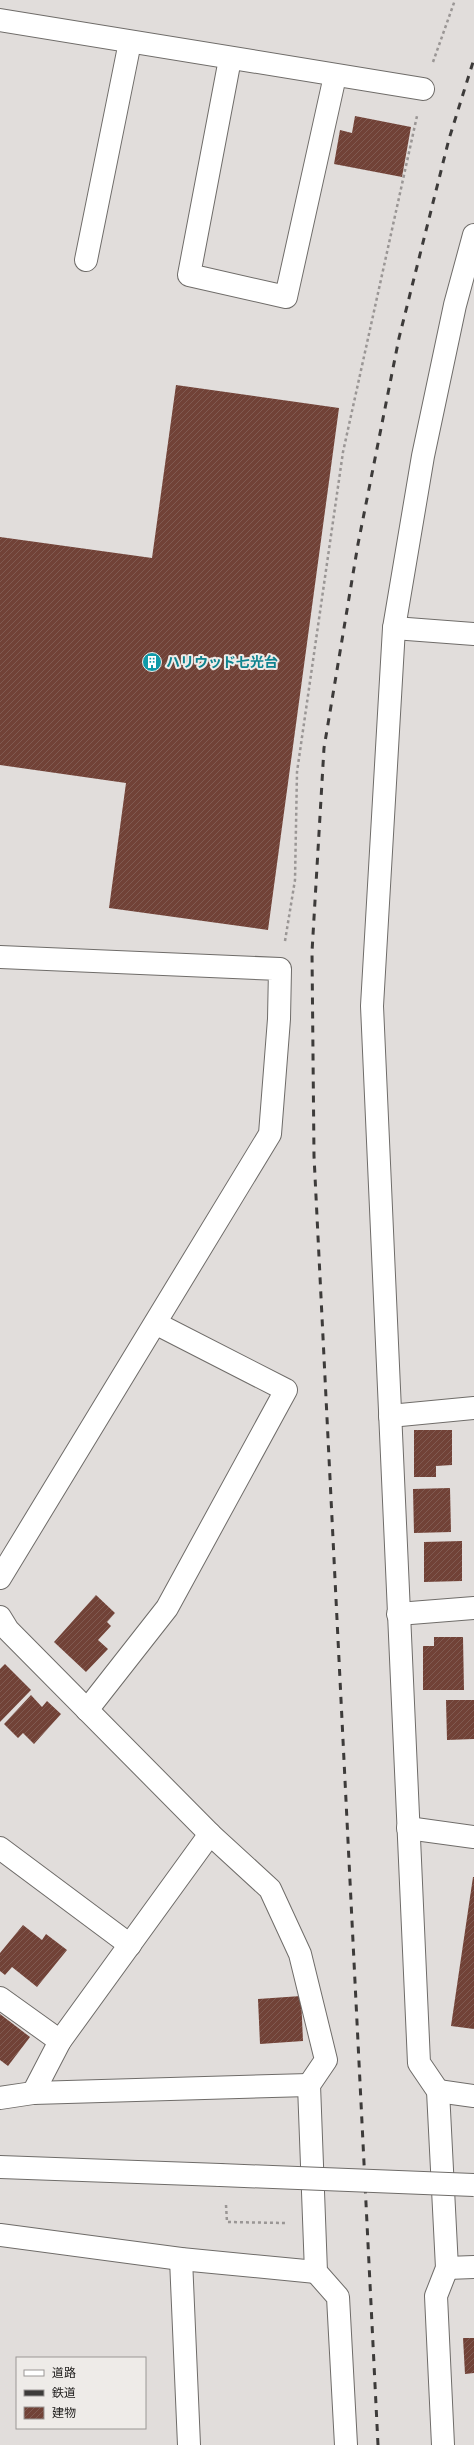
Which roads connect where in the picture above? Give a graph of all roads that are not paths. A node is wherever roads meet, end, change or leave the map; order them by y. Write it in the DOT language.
graph roads {
  1 [pos="0,20"];
  2 [pos="130,42"];
  3 [pos="230,59"];
  4 [pos="335,76"];
  5 [pos="423,89"];
  6 [pos="474,235"];
  7 [pos="86,260"];
  8 [pos="394,628"];
  9 [pos="474,634"];
  10 [pos="0,957"];
  11 [pos="157,1324"];
  12 [pos="474,1408"];
  13 [pos="390,1416"];
  14 [pos="0,1578"];
  15 [pos="474,1608"];
  16 [pos="398,1614"];
  17 [pos="0,1617"];
  18 [pos="87,1710"];
  19 [pos="408,1828"];
  20 [pos="210,1834"];
  21 [pos="474,1837"];
  22 [pos="0,1848"];
  23 [pos="130,1945"];
  24 [pos="0,1998"];
  25 [pos="60,2042"];
  26 [pos="310,2085"];
  27 [pos="438,2091"];
  28 [pos="33,2093"];
  29 [pos="474,2096"];
  30 [pos="0,2098"];
  31 [pos="0,2167"];
  32 [pos="474,2185"];
  33 [pos="0,2235"];
  34 [pos="182,2259"];
  35 [pos="474,2267"];
  36 [pos="447,2268"];
  37 [pos="316,2272"];
  38 [pos="189,2445"];
  39 [pos="346,2445"];
  40 [pos="443,2445"];
  1 -- 2 [label="street"];
  2 -- 3 [label="street"];
  2 -- 7 [label="street"];
  3 -- 4 [label="street"];
  3 -- 4 [label="street"];
  4 -- 5 [label="street"];
  6 -- 8 [label="street"];
  8 -- 9 [label="street"];
  8 -- 13 [label="street"];
  10 -- 11 [label="street"];
  11 -- 14 [label="street"];
  11 -- 18 [label="street"];
  12 -- 13 [label="street"];
  13 -- 16 [label="street"];
  15 -- 16 [label="street"];
  16 -- 19 [label="street"];
  17 -- 18 [label="street"];
  18 -- 20 [label="street"];
  19 -- 21 [label="street"];
  19 -- 27 [label="street"];
  20 -- 23 [label="street"];
  20 -- 26 [label="street"];
  22 -- 23 [label="street"];
  23 -- 25 [label="street"];
  24 -- 25 [label="street"];
  25 -- 28 [label="street"];
  26 -- 28 [label="street"];
  26 -- 37 [label="street"];
  27 -- 29 [label="street"];
  27 -- 36 [label="street"];
  28 -- 30 [label="street"];
  31 -- 32 [label="street, bridge"];
  33 -- 34 [label="street"];
  34 -- 37 [label="street"];
  34 -- 38 [label="street"];
  35 -- 36 [label="street"];
  36 -- 40 [label="street"];
  37 -- 39 [label="street"];
}
